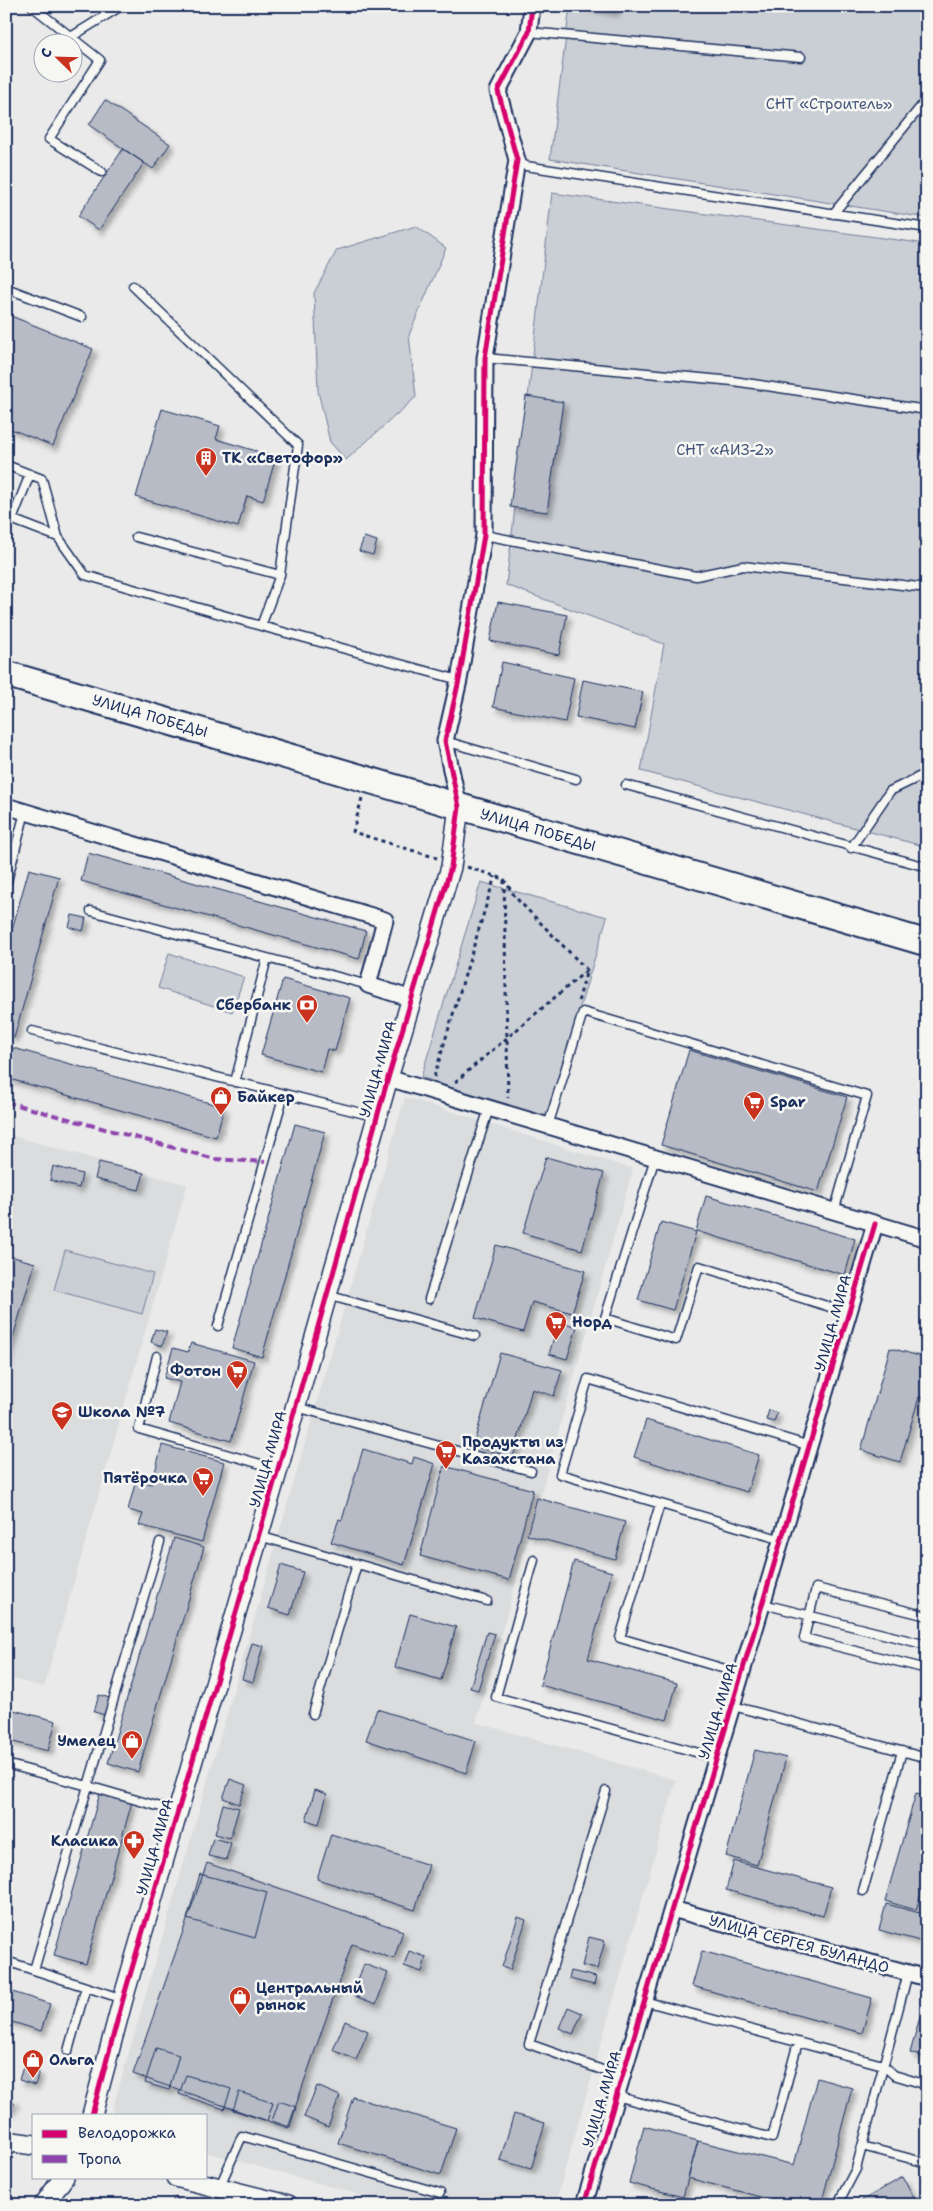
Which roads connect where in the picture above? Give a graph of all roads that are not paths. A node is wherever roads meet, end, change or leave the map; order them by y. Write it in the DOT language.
graph roads {
  1 [pos="32,6"];
  2 [pos="121,6"];
  3 [pos="532,6"];
  4 [pos="65,32"];
  5 [pos="79,32"];
  6 [pos="529,32"];
  7 [pos="82,46"];
  8 [pos="800,57"];
  9 [pos="927,99"];
  10 [pos="517,160"];
  11 [pos="102,172"];
  12 [pos="833,214"];
  13 [pos="927,228"];
  14 [pos="133,286"];
  15 [pos="6,288"];
  16 [pos="82,317"];
  17 [pos="485,358"];
  18 [pos="927,410"];
  19 [pos="6,465"];
  20 [pos="30,474"];
  21 [pos="9,518"];
  22 [pos="484,535"];
  23 [pos="58,537"];
  24 [pos="136,537"];
  25 [pos="280,575"];
  26 [pos="927,588"];
  27 [pos="261,626"];
  28 [pos="6,674"];
  29 [pos="459,680"];
  30 [pos="446,741"];
  31 [pos="927,773"];
  32 [pos="576,779"];
  33 [pos="626,785"];
  34 [pos="6,806"];
  35 [pos="459,807"];
  36 [pos="25,812"];
  37 [pos="851,848"];
  38 [pos="927,867"];
  39 [pos="6,885"];
  40 [pos="91,911"];
  41 [pos="927,943"];
  42 [pos="267,958"];
  43 [pos="368,985"];
  44 [pos="412,1000"];
  45 [pos="32,1031"];
  46 [pos="388,1078"];
  47 [pos="235,1082"];
  48 [pos="284,1094"];
  49 [pos="490,1108"];
  50 [pos="377,1117"];
  51 [pos="548,1126"];
  52 [pos="655,1158"];
  53 [pos="834,1212"];
  54 [pos="875,1224"];
  55 [pos="925,1236"];
  56 [pos="327,1295"];
  57 [pos="428,1299"];
  58 [pos="849,1313"];
  59 [pos="218,1326"];
  60 [pos="475,1336"];
  61 [pos="158,1356"];
  62 [pos="296,1406"];
  63 [pos="810,1446"];
  64 [pos="278,1469"];
  65 [pos="531,1471"];
  66 [pos="660,1504"];
  67 [pos="259,1536"];
  68 [pos="782,1540"];
  69 [pos="160,1542"];
  70 [pos="534,1560"];
  71 [pos="357,1564"];
  72 [pos="487,1600"];
  73 [pos="763,1604"];
  74 [pos="810,1616"];
  75 [pos="927,1616"];
  76 [pos="927,1645"];
  77 [pos="927,1669"];
  78 [pos="742,1674"];
  79 [pos="733,1706"];
  80 [pos="313,1714"];
  81 [pos="902,1751"];
  82 [pos="717,1758"];
  83 [pos="927,1758"];
  84 [pos="6,1764"];
  85 [pos="88,1786"];
  86 [pos="606,1791"];
  87 [pos="178,1812"];
  88 [pos="863,1890"];
  89 [pos="672,1909"];
  90 [pos="6,1961"];
  91 [pos="34,1970"];
  92 [pos="908,1973"];
  93 [pos="927,1978"];
  94 [pos="86,1987"];
  95 [pos="124,1999"];
  96 [pos="644,2001"];
  97 [pos="798,2042"];
  98 [pos="68,2051"];
  99 [pos="883,2064"];
  100 [pos="622,2077"];
  101 [pos="927,2085"];
  102 [pos="616,2096"];
  103 [pos="92,2114"];
  104 [pos="6,2140"];
  105 [pos="32,2145"];
  106 [pos="862,2146"];
  107 [pos="927,2163"];
  108 [pos="63,2178"];
  109 [pos="180,2178"];
  110 [pos="219,2188"];
  111 [pos="440,2193"];
  112 [pos="44,2205"];
  113 [pos="288,2205"];
  114 [pos="584,2205"];
  115 [pos="836,2205"];
  1 -- 4 [label="lane"];
  2 -- 5 [label="lane"];
  3 -- 6 [label="street"];
  6 -- 8 [label="lane"];
  6 -- 10 [label="street"];
  7 -- 11 [label="lane"];
  9 -- 12 [label="lane"];
  10 -- 12 [label="lane"];
  10 -- 17 [label="street"];
  12 -- 13 [label="lane"];
  14 -- 25 [label="lane"];
  15 -- 16 [label="lane"];
  17 -- 18 [label="lane"];
  17 -- 22 [label="street"];
  19 -- 20 [label="lane"];
  20 -- 21 [label="lane"];
  20 -- 23 [label="lane"];
  21 -- 23 [label="lane"];
  22 -- 26 [label="lane"];
  22 -- 29 [label="street"];
  23 -- 27 [label="lane"];
  24 -- 25 [label="lane"];
  25 -- 27 [label="lane"];
  27 -- 29 [label="lane"];
  28 -- 35 [label="highway, УЛИЦА ПОБЕДЫ"];
  29 -- 30 [label="street"];
  30 -- 32 [label="lane"];
  30 -- 35 [label="street"];
  31 -- 37 [label="lane"];
  33 -- 37 [label="lane"];
  34 -- 36 [label="street"];
  35 -- 41 [label="highway, УЛИЦА ПОБЕДЫ"];
  35 -- 44 [label="street, УЛИЦА МИРА"];
  36 -- 39 [label="lane"];
  36 -- 43 [label="street"];
  37 -- 38 [label="lane"];
  40 -- 42 [label="lane"];
  42 -- 43 [label="lane"];
  42 -- 47 [label="lane"];
  43 -- 44 [label="street"];
  44 -- 46 [label="street, УЛИЦА МИРА"];
  45 -- 47 [label="lane"];
  46 -- 49 [label="street, УЛИЦА МИРА"];
  46 -- 50 [label="street, УЛИЦА МИРА"];
  47 -- 48 [label="lane"];
  48 -- 50 [label="lane"];
  48 -- 59 [label="lane"];
  49 -- 51 [label="street, УЛИЦА МИРА"];
  49 -- 57 [label="lane"];
  50 -- 56 [label="street, УЛИЦА МИРА"];
  51 -- 52 [label="street, УЛИЦА МИРА"];
  51 -- 53 [label="lane"];
  52 -- 53 [label="street, УЛИЦА МИРА"];
  52 -- 58 [label="lane"];
  53 -- 54 [label="street, УЛИЦА МИРА"];
  54 -- 55 [label="street"];
  54 -- 58 [label="street, УЛИЦА МИРА"];
  56 -- 60 [label="lane"];
  56 -- 62 [label="street, УЛИЦА МИРА"];
  58 -- 63 [label="street, УЛИЦА МИРА"];
  61 -- 64 [label="lane"];
  62 -- 64 [label="street, УЛИЦА МИРА"];
  62 -- 65 [label="lane"];
  63 -- 66 [label="lane"];
  63 -- 68 [label="street, УЛИЦА МИРА"];
  64 -- 67 [label="street, УЛИЦА МИРА"];
  66 -- 68 [label="lane"];
  66 -- 78 [label="lane"];
  67 -- 71 [label="lane"];
  67 -- 87 [label="street, УЛИЦА МИРА"];
  68 -- 73 [label="street, УЛИЦА МИРА"];
  69 -- 85 [label="lane"];
  70 -- 82 [label="lane"];
  71 -- 72 [label="lane"];
  71 -- 80 [label="lane"];
  73 -- 74 [label="lane"];
  73 -- 78 [label="street, УЛИЦА МИРА"];
  74 -- 75 [label="lane"];
  74 -- 76 [label="lane"];
  74 -- 77 [label="lane"];
  78 -- 79 [label="street, УЛИЦА МИРА"];
  79 -- 81 [label="lane"];
  79 -- 82 [label="street, УЛИЦА МИРА"];
  81 -- 83 [label="lane"];
  81 -- 88 [label="lane"];
  82 -- 89 [label="street, УЛИЦА МИРА"];
  84 -- 85 [label="lane"];
  85 -- 87 [label="lane"];
  85 -- 91 [label="lane"];
  86 -- 100 [label="lane"];
  87 -- 95 [label="street, УЛИЦА МИРА"];
  89 -- 92 [label="street, УЛИЦА СЕРГЕЯ БУЛАНДО"];
  89 -- 96 [label="street, УЛИЦА МИРА"];
  90 -- 91 [label="lane"];
  91 -- 94 [label="lane"];
  92 -- 93 [label="street, УЛИЦА СЕРГЕЯ БУЛАНДО"];
  92 -- 99 [label="lane"];
  94 -- 95 [label="lane"];
  94 -- 98 [label="lane"];
  95 -- 103 [label="street, УЛИЦА МИРА"];
  96 -- 97 [label="lane"];
  96 -- 100 [label="street, УЛИЦА МИРА"];
  97 -- 99 [label="lane"];
  97 -- 102 [label="lane"];
  99 -- 101 [label="lane"];
  99 -- 106 [label="lane"];
  100 -- 102 [label="street, УЛИЦА МИРА"];
  102 -- 114 [label="street, УЛИЦА МИРА"];
  104 -- 105 [label="street"];
  106 -- 107 [label="lane"];
  106 -- 115 [label="lane"];
  108 -- 112 [label="street"];
  109 -- 110 [label="street"];
  110 -- 111 [label="lane"];
  110 -- 113 [label="street"];
}
